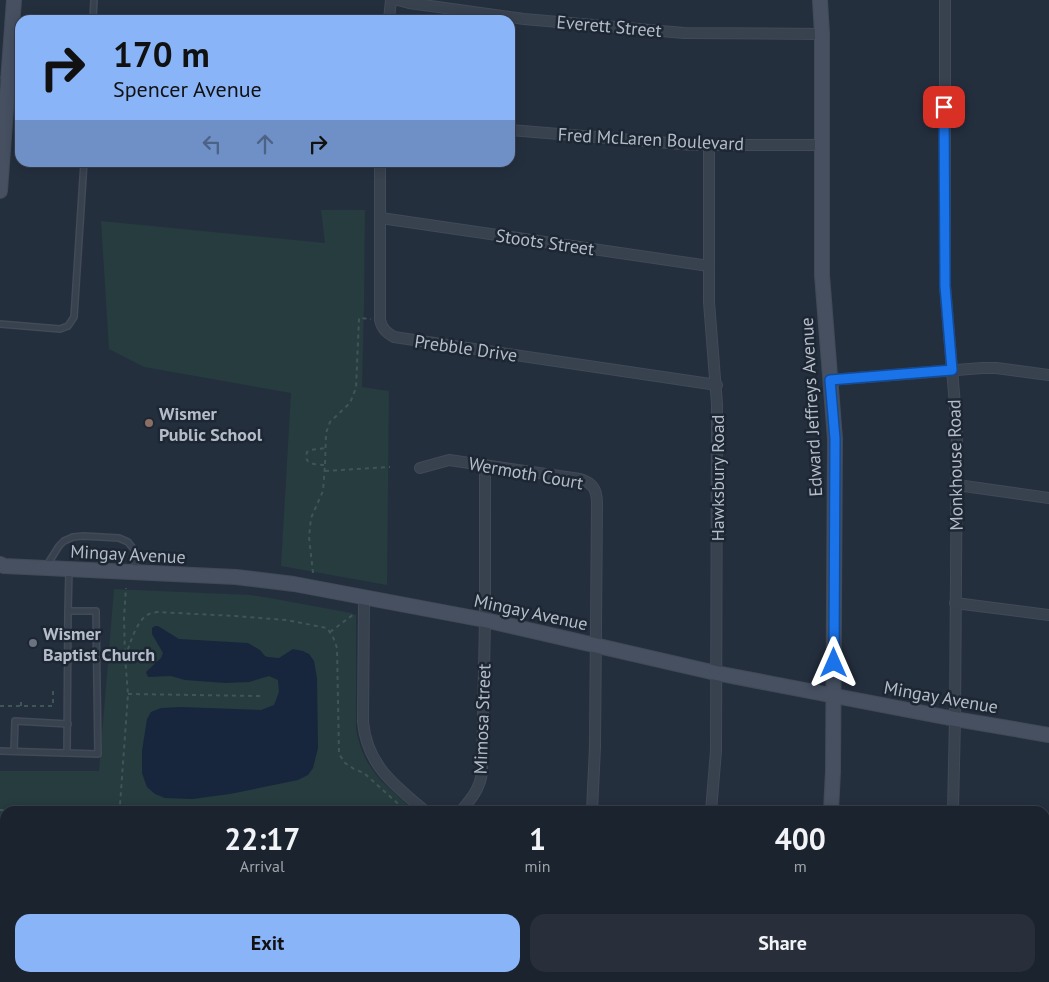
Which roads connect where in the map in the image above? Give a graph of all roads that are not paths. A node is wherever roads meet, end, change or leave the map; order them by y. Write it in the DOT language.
graph roads {
  1 [pos="14,0"];
  2 [pos="94,0"];
  3 [pos="391,0"];
  4 [pos="398,0"];
  5 [pos="820,0"];
  6 [pos="945,0"];
  7 [pos="92,15"];
  8 [pos="390,15"];
  9 [pos="495,15"];
  10 [pos="515,18"];
  11 [pos="822,34"];
  12 [pos="9,84"];
  13 [pos="515,130"];
  14 [pos="709,145"];
  15 [pos="823,145"];
  16 [pos="84,167"];
  17 [pos="380,167"];
  18 [pos="0,191"];
  19 [pos="381,218"];
  20 [pos="709,266"];
  21 [pos="0,324"];
  22 [pos="952,370"];
  23 [pos="1049,375"];
  24 [pos="830,380"];
  25 [pos="717,385"];
  26 [pos="485,465"];
  27 [pos="420,468"];
  28 [pos="957,485"];
  29 [pos="1049,498"];
  30 [pos="0,564"];
  31 [pos="45,568"];
  32 [pos="69,570"];
  33 [pos="135,573"];
  34 [pos="364,598"];
  35 [pos="955,603"];
  36 [pos="68,611"];
  37 [pos="1049,615"];
  38 [pos="485,620"];
  39 [pos="596,645"];
  40 [pos="716,673"];
  41 [pos="833,696"];
  42 [pos="955,719"];
  43 [pos="68,724"];
  44 [pos="1049,734"];
  45 [pos="0,751"];
  46 [pos="14,751"];
  47 [pos="67,753"];
  48 [pos="419,806"];
  49 [pos="465,806"];
  50 [pos="592,806"];
  51 [pos="711,806"];
  52 [pos="831,806"];
  53 [pos="953,806"];
  1 -- 12 [label="street"];
  2 -- 7 [label="lane"];
  3 -- 8 [label="street"];
  4 -- 9 [label="street, Everett Street"];
  5 -- 11 [label="street, Edward Jeffreys Avenue"];
  6 -- 22 [label="street, Monkhouse Road"];
  10 -- 11 [label="street, Everett Street"];
  11 -- 15 [label="street, Edward Jeffreys Avenue"];
  12 -- 18 [label="street"];
  13 -- 14 [label="street, Fred McLaren Boulevard"];
  14 -- 15 [label="street, Fred McLaren Boulevard"];
  14 -- 20 [label="street, Hawksbury Road"];
  15 -- 24 [label="street, Edward Jeffreys Avenue"];
  16 -- 21 [label="lane"];
  17 -- 19 [label="street, Prebble Drive"];
  19 -- 20 [label="street, Stoots Street"];
  19 -- 25 [label="street, Prebble Drive"];
  20 -- 25 [label="street, Hawksbury Road"];
  22 -- 23 [label="street"];
  22 -- 24 [label="street"];
  22 -- 28 [label="street, Monkhouse Road"];
  24 -- 41 [label="street, Edward Jeffreys Avenue"];
  25 -- 40 [label="street, Hawksbury Road"];
  26 -- 27 [label="street, Wermoth Court"];
  26 -- 38 [label="street, Mimosa Street"];
  26 -- 39 [label="street, Wermoth Court"];
  28 -- 29 [label="street"];
  28 -- 35 [label="street, Monkhouse Road"];
  30 -- 31 [label="street, Mingay Avenue"];
  31 -- 32 [label="street, Mingay Avenue"];
  31 -- 33 [label="lane"];
  32 -- 33 [label="street, Mingay Avenue"];
  32 -- 36 [label="lane"];
  33 -- 34 [label="street, Mingay Avenue"];
  34 -- 38 [label="street, Mingay Avenue"];
  34 -- 48 [label="street"];
  35 -- 37 [label="street"];
  35 -- 42 [label="street, Monkhouse Road"];
  36 -- 43 [label="lane"];
  36 -- 47 [label="lane"];
  38 -- 39 [label="street, Mingay Avenue"];
  38 -- 49 [label="street, Mimosa Street"];
  39 -- 40 [label="street, Mingay Avenue"];
  39 -- 50 [label="street"];
  40 -- 41 [label="street, Mingay Avenue"];
  40 -- 51 [label="street, Hawksbury Road"];
  41 -- 42 [label="street, Mingay Avenue"];
  41 -- 52 [label="street, Edward Jeffreys Avenue"];
  42 -- 44 [label="street, Mingay Avenue"];
  42 -- 53 [label="street, Monkhouse Road"];
  43 -- 46 [label="lane"];
  43 -- 47 [label="lane"];
  45 -- 46 [label="lane"];
  46 -- 47 [label="lane"];
}
